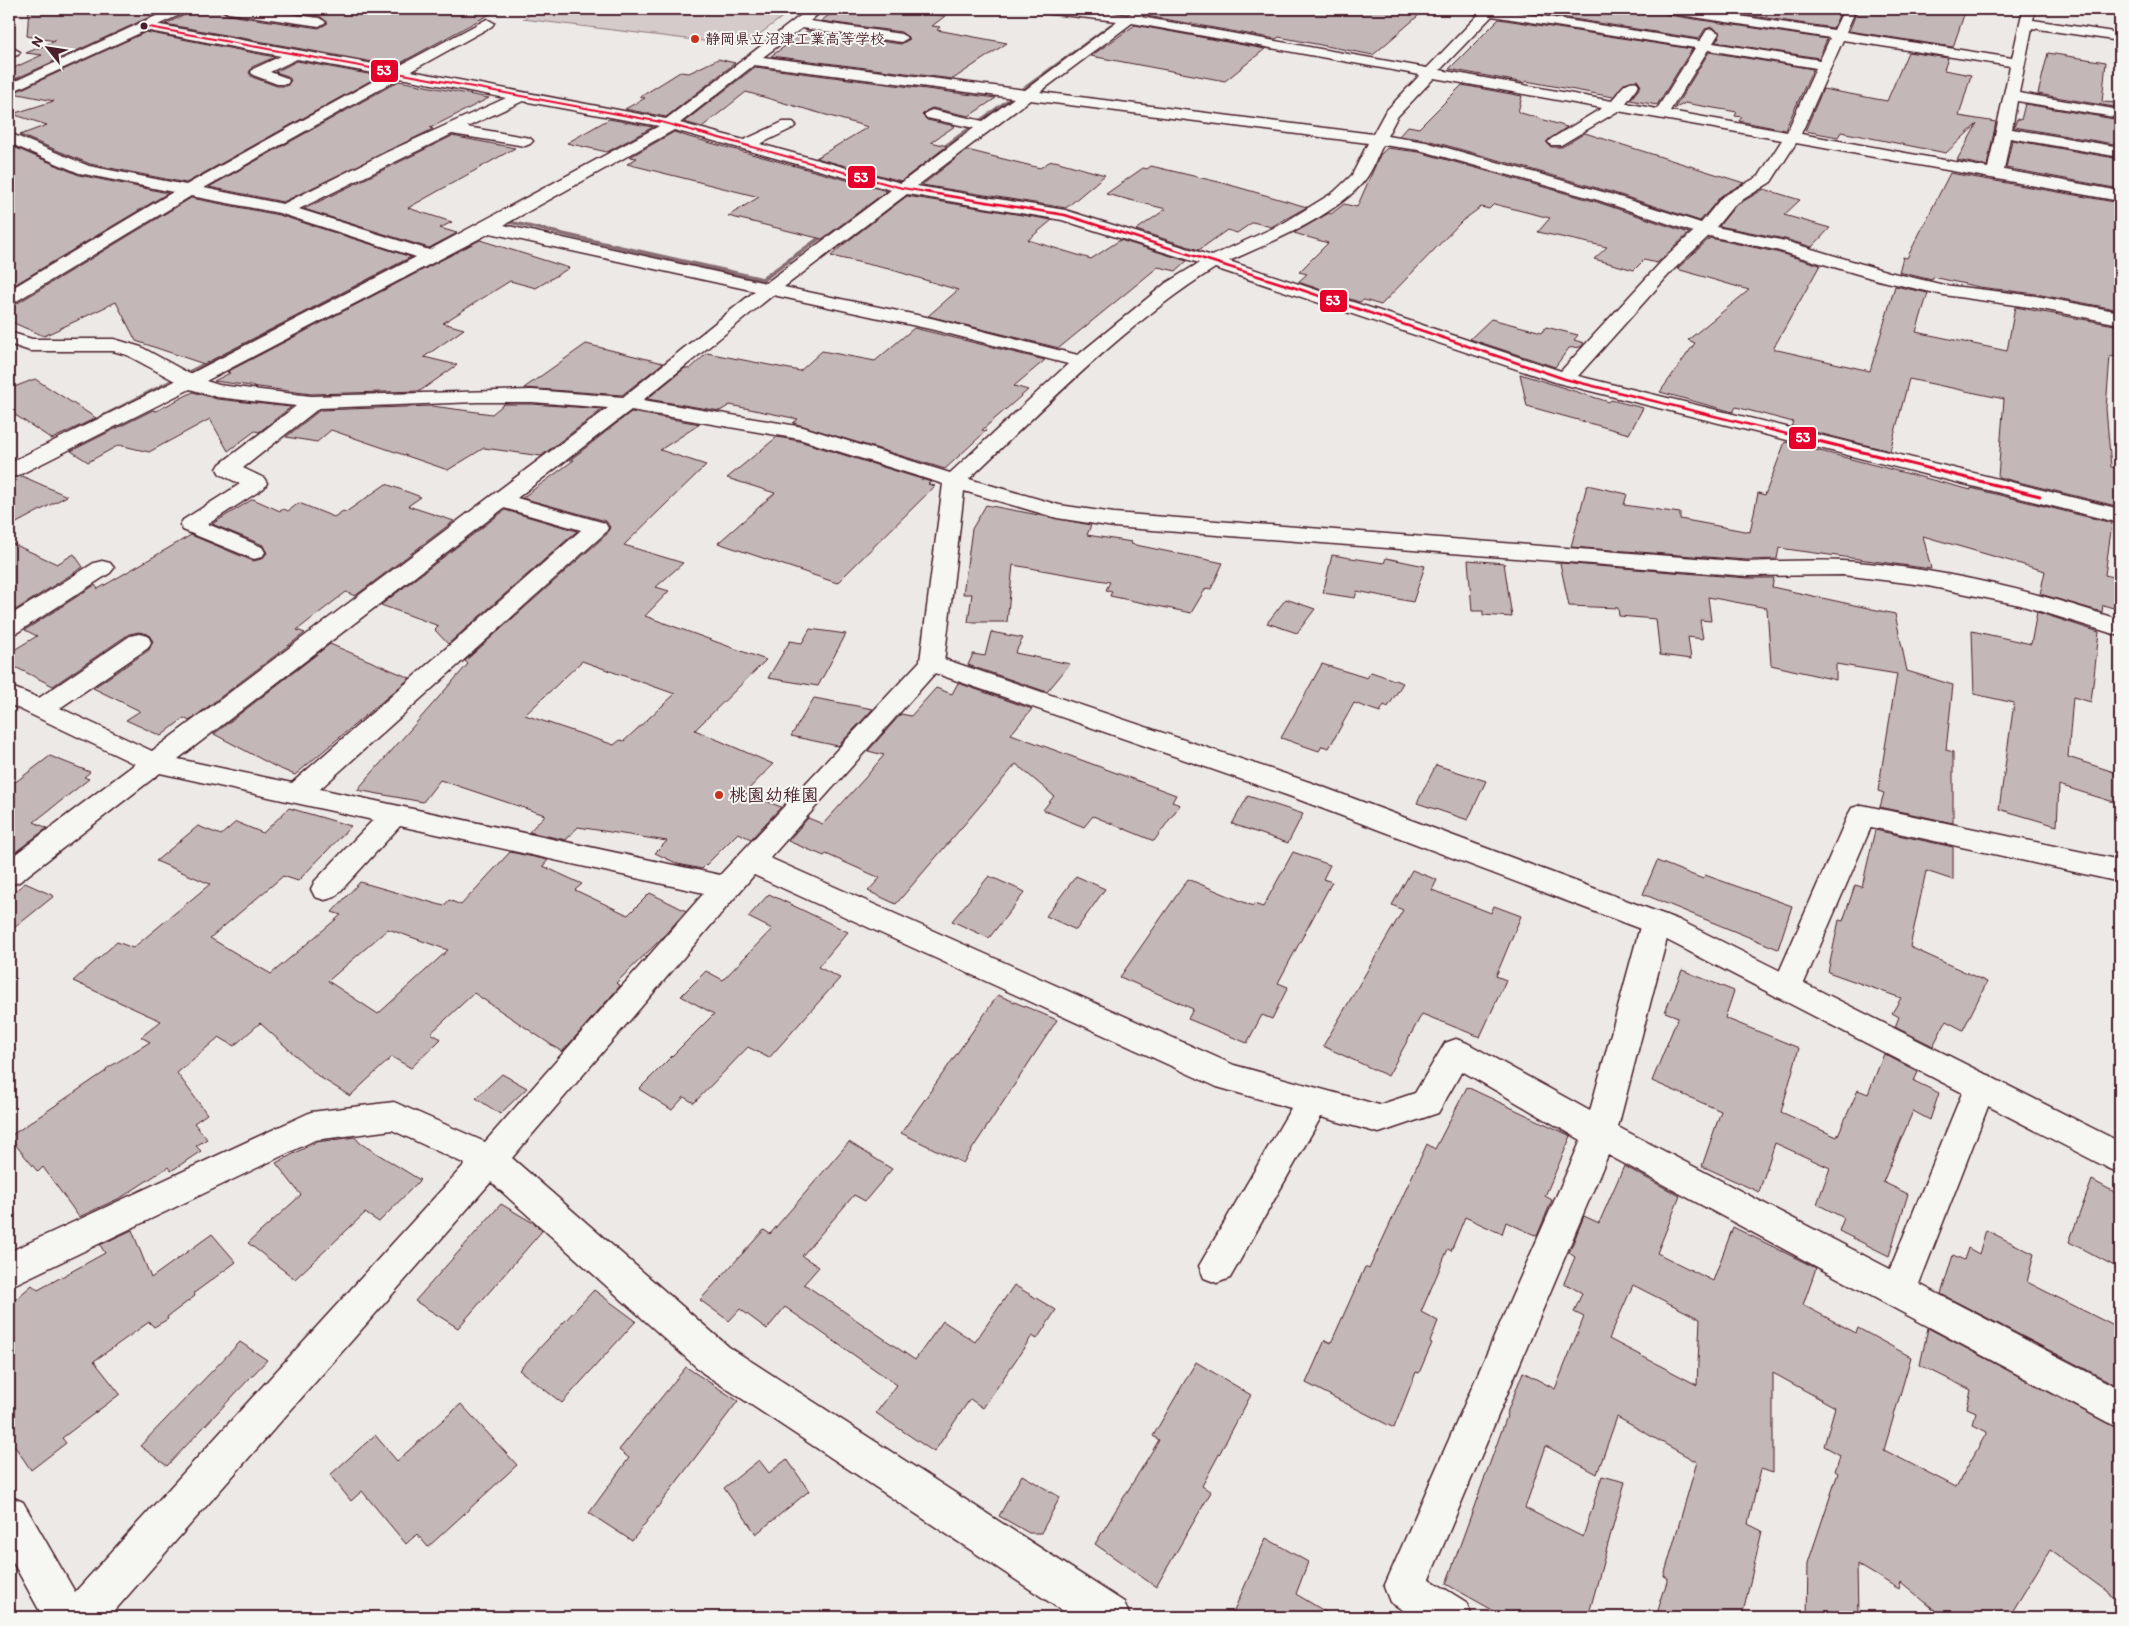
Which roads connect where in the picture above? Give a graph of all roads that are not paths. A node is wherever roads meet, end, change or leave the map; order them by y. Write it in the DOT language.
graph roads {
  1 [pos="181,9"];
  2 [pos="228,9"];
  3 [pos="817,9"];
  4 [pos="1043,9"];
  5 [pos="1144,9"];
  6 [pos="1474,9"];
  7 [pos="1668,9"];
  8 [pos="1850,9"];
  9 [pos="1490,10"];
  10 [pos="1715,14"];
  11 [pos="2028,16"];
  12 [pos="1130,19"];
  13 [pos="319,22"];
  14 [pos="487,23"];
  15 [pos="798,23"];
  16 [pos="144,26"];
  17 [pos="1838,35"];
  18 [pos="2120,37"];
  19 [pos="901,38"];
  20 [pos="1704,46"];
  21 [pos="296,54"];
  22 [pos="751,60"];
  23 [pos="2018,63"];
  24 [pos="1825,65"];
  25 [pos="400,73"];
  26 [pos="1431,73"];
  27 [pos="282,81"];
  28 [pos="1632,85"];
  29 [pos="9,89"];
  30 [pos="1030,94"];
  31 [pos="522,96"];
  32 [pos="2012,96"];
  33 [pos="1616,106"];
  34 [pos="1661,114"];
  35 [pos="2120,114"];
  36 [pos="932,115"];
  37 [pos="671,125"];
  38 [pos="788,125"];
  39 [pos="986,126"];
  40 [pos="451,129"];
  41 [pos="2004,132"];
  42 [pos="1792,137"];
  43 [pos="9,138"];
  44 [pos="1379,138"];
  45 [pos="525,141"];
  46 [pos="1556,142"];
  47 [pos="746,145"];
  48 [pos="2120,152"];
  49 [pos="1995,173"];
  50 [pos="902,188"];
  51 [pos="187,191"];
  52 [pos="2120,196"];
  53 [pos="286,210"];
  54 [pos="488,227"];
  55 [pos="1705,230"];
  56 [pos="424,254"];
  57 [pos="1211,263"];
  58 [pos="769,289"];
  59 [pos="9,298"];
  60 [pos="2120,318"];
  61 [pos="9,338"];
  62 [pos="1082,362"];
  63 [pos="184,378"];
  64 [pos="1565,379"];
  65 [pos="314,402"];
  66 [pos="627,403"];
  67 [pos="9,471"];
  68 [pos="954,482"];
  69 [pos="500,500"];
  70 [pos="2120,516"];
  71 [pos="254,552"];
  72 [pos="102,568"];
  73 [pos="9,627"];
  74 [pos="2120,628"];
  75 [pos="139,642"];
  76 [pos="932,662"];
  77 [pos="9,694"];
  78 [pos="41,709"];
  79 [pos="155,762"];
  80 [pos="297,794"];
  81 [pos="394,815"];
  82 [pos="750,861"];
  83 [pos="2120,871"];
  84 [pos="9,874"];
  85 [pos="726,887"];
  86 [pos="325,889"];
  87 [pos="1656,923"];
  88 [pos="1786,988"];
  89 [pos="1980,1086"];
  90 [pos="1313,1101"];
  91 [pos="1600,1134"];
  92 [pos="2120,1158"];
  93 [pos="490,1160"];
  94 [pos="1217,1266"];
  95 [pos="9,1270"];
  96 [pos="1898,1293"];
  97 [pos="2120,1409"];
  98 [pos="9,1516"];
  99 [pos="66,1617"];
  100 [pos="81,1617"];
  101 [pos="1109,1617"];
  102 [pos="1451,1617"];
  1 -- 16 [label="street"];
  2 -- 13 [label="street"];
  3 -- 15 [label="street"];
  4 -- 12 [label="street"];
  5 -- 12 [label="street"];
  6 -- 9 [label="street"];
  7 -- 10 [label="street"];
  8 -- 17 [label="street"];
  9 -- 20 [label="street"];
  9 -- 26 [label="street"];
  10 -- 17 [label="street"];
  10 -- 20 [label="street"];
  11 -- 18 [label="street"];
  11 -- 23 [label="street"];
  12 -- 26 [label="street"];
  12 -- 30 [label="street"];
  14 -- 25 [label="street"];
  15 -- 19 [label="street"];
  15 -- 22 [label="street"];
  16 -- 21 [label="street"];
  16 -- 29 [label="street"];
  17 -- 23 [label="street"];
  17 -- 24 [label="street"];
  20 -- 24 [label="street"];
  20 -- 34 [label="street"];
  21 -- 25 [label="street"];
  21 -- 27 [label="street"];
  22 -- 30 [label="street"];
  22 -- 37 [label="street"];
  23 -- 32 [label="street"];
  24 -- 42 [label="street"];
  25 -- 31 [label="street"];
  25 -- 51 [label="street"];
  26 -- 33 [label="street"];
  26 -- 44 [label="street"];
  28 -- 33 [label="street"];
  30 -- 39 [label="street"];
  30 -- 44 [label="street"];
  31 -- 37 [label="street"];
  31 -- 40 [label="street"];
  32 -- 35 [label="street"];
  32 -- 41 [label="street"];
  33 -- 34 [label="street"];
  33 -- 46 [label="street"];
  34 -- 42 [label="street"];
  36 -- 39 [label="street"];
  37 -- 47 [label="street"];
  37 -- 54 [label="street"];
  38 -- 47 [label="street"];
  39 -- 50 [label="street"];
  40 -- 45 [label="street"];
  40 -- 53 [label="street"];
  41 -- 48 [label="street"];
  41 -- 49 [label="street"];
  42 -- 49 [label="street"];
  42 -- 55 [label="street"];
  43 -- 51 [label="street"];
  44 -- 55 [label="street"];
  44 -- 57 [label="street"];
  47 -- 50 [label="street"];
  49 -- 52 [label="street"];
  50 -- 57 [label="street"];
  50 -- 58 [label="street"];
  51 -- 53 [label="street"];
  51 -- 59 [label="street"];
  53 -- 56 [label="street"];
  54 -- 56 [label="street"];
  54 -- 58 [label="street"];
  55 -- 60 [label="street"];
  55 -- 64 [label="street"];
  56 -- 63 [label="street"];
  57 -- 62 [label="street"];
  57 -- 64 [label="street"];
  58 -- 62 [label="street"];
  58 -- 66 [label="street"];
  61 -- 63 [label="street"];
  62 -- 68 [label="street"];
  63 -- 65 [label="street"];
  63 -- 67 [label="street"];
  64 -- 70 [label="street"];
  65 -- 66 [label="street"];
  65 -- 71 [label="street"];
  66 -- 68 [label="street"];
  66 -- 69 [label="street"];
  68 -- 74 [label="street"];
  68 -- 76 [label="street"];
  69 -- 79 [label="street"];
  69 -- 80 [label="street"];
  72 -- 73 [label="street"];
  75 -- 78 [label="street"];
  76 -- 82 [label="street"];
  76 -- 87 [label="street"];
  77 -- 78 [label="street"];
  78 -- 79 [label="street"];
  79 -- 80 [label="street"];
  79 -- 84 [label="street"];
  80 -- 81 [label="street"];
  81 -- 85 [label="street"];
  81 -- 86 [label="street"];
  82 -- 85 [label="street"];
  82 -- 90 [label="street"];
  83 -- 88 [label="street"];
  85 -- 93 [label="street"];
  87 -- 88 [label="street"];
  87 -- 91 [label="street"];
  88 -- 89 [label="street"];
  89 -- 92 [label="street"];
  89 -- 96 [label="street"];
  90 -- 91 [label="street"];
  90 -- 94 [label="street"];
  91 -- 96 [label="street"];
  91 -- 102 [label="street"];
  93 -- 95 [label="street"];
  93 -- 100 [label="street"];
  93 -- 101 [label="street"];
  96 -- 97 [label="street"];
  98 -- 99 [label="street"];
}
